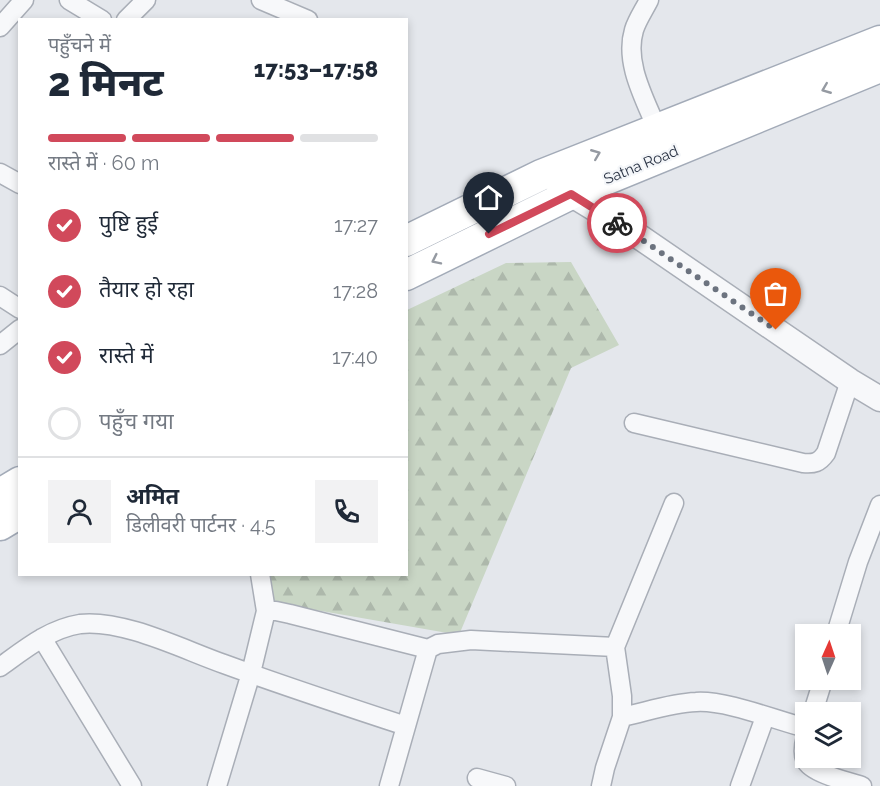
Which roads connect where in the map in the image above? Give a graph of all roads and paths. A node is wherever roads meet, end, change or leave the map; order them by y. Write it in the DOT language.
graph roads {
  1 [pos="24,0"];
  2 [pos="69,0"];
  3 [pos="146,0"];
  4 [pos="261,0"];
  5 [pos="648,0"];
  6 [pos="99,18"];
  7 [pos="128,18"];
  8 [pos="303,18"];
  9 [pos="0,27"];
  10 [pos="880,41"];
  11 [pos="880,67"];
  12 [pos="657,129"];
  13 [pos="541,175"];
  14 [pos="571,194"];
  15 [pos="408,240"];
  16 [pos="408,274"];
  17 [pos="0,296"];
  18 [pos="18,308"];
  19 [pos="18,331"];
  20 [pos="0,345"];
  21 [pos="849,381"];
  22 [pos="880,399"];
  23 [pos="634,423"];
  24 [pos="8,493"];
  25 [pos="674,503"];
  26 [pos="880,505"];
  27 [pos="0,525"];
  28 [pos="260,576"];
  29 [pos="266,611"];
  30 [pos="839,624"];
  31 [pos="42,639"];
  32 [pos="615,646"];
  33 [pos="428,649"];
  34 [pos="0,667"];
  35 [pos="251,674"];
  36 [pos="622,717"];
  37 [pos="765,717"];
  38 [pos="795,725"];
  39 [pos="406,726"];
  40 [pos="813,768"];
  41 [pos="477,778"];
  42 [pos="132,786"];
  43 [pos="217,786"];
  44 [pos="389,786"];
  45 [pos="506,786"];
  46 [pos="601,786"];
  47 [pos="740,786"];
  48 [pos="862,786"];
  1 -- 9 [label="street"];
  2 -- 6 [label="street"];
  3 -- 7 [label="street"];
  4 -- 8 [label="street"];
  5 -- 12 [label="street"];
  10 -- 12 [label="main road"];
  11 -- 14 [label="main road, Satna Road, one-way"];
  13 -- 12 [label="main road, one-way"];
  13 -- 14 [label="street"];
  13 -- 15 [label="main road"];
  14 -- 16 [label="main road, Satna Road, one-way"];
  14 -- 21 [label="street"];
  17 -- 18 [label="street"];
  19 -- 20 [label="street"];
  21 -- 22 [label="street"];
  21 -- 23 [label="street"];
  24 -- 27 [label="main road"];
  25 -- 32 [label="street"];
  26 -- 30 [label="street"];
  28 -- 29 [label="street"];
  29 -- 33 [label="street"];
  29 -- 35 [label="street"];
  31 -- 34 [label="street"];
  31 -- 35 [label="street"];
  31 -- 42 [label="street"];
  32 -- 33 [label="street"];
  32 -- 36 [label="street"];
  33 -- 39 [label="street"];
  35 -- 39 [label="street"];
  35 -- 43 [label="street"];
  36 -- 37 [label="street"];
  36 -- 46 [label="street"];
  37 -- 38 [label="street"];
  37 -- 47 [label="street"];
  39 -- 44 [label="street"];
  40 -- 48 [label="street"];
  41 -- 45 [label="street"];
}
